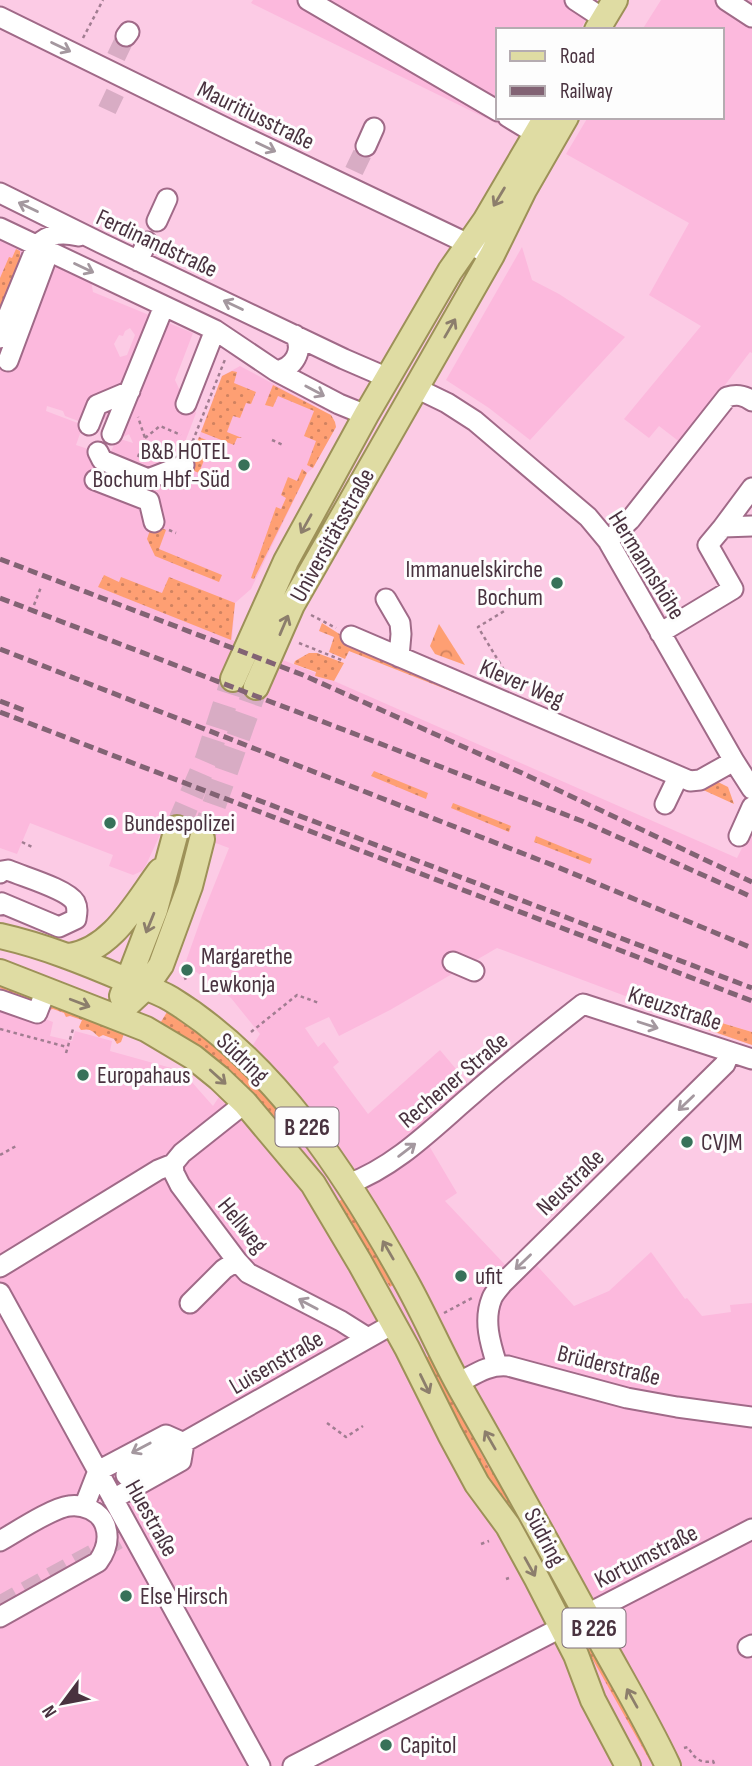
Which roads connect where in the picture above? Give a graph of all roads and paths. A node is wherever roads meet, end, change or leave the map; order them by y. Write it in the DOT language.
graph roads {
  1 [pos="103,0"];
  2 [pos="308,0"];
  3 [pos="575,0"];
  4 [pos="634,0"];
  5 [pos="726,0"];
  6 [pos="0,17"];
  7 [pos="752,17"];
  8 [pos="318,20"];
  9 [pos="608,20"];
  10 [pos="396,51"];
  11 [pos="75,54"];
  12 [pos="496,110"];
  13 [pos="515,119"];
  14 [pos="565,119"];
  15 [pos="541,126"];
  16 [pos="374,128"];
  17 [pos="366,146"];
  18 [pos="0,193"];
  19 [pos="167,199"];
  20 [pos="157,220"];
  21 [pos="0,228"];
  22 [pos="147,242"];
  23 [pos="101,243"];
  24 [pos="468,243"];
  25 [pos="43,248"];
  26 [pos="492,255"];
  27 [pos="138,261"];
  28 [pos="164,306"];
  29 [pos="215,330"];
  30 [pos="295,335"];
  31 [pos="0,338"];
  32 [pos="232,341"];
  33 [pos="276,371"];
  34 [pos="388,378"];
  35 [pos="416,387"];
  36 [pos="130,391"];
  37 [pos="752,401"];
  38 [pos="186,404"];
  39 [pos="366,415"];
  40 [pos="89,425"];
  41 [pos="112,434"];
  42 [pos="181,435"];
  43 [pos="145,438"];
  44 [pos="272,440"];
  45 [pos="283,445"];
  46 [pos="141,449"];
  47 [pos="139,454"];
  48 [pos="184,465"];
  49 [pos="160,474"];
  50 [pos="752,488"];
  51 [pos="752,526"];
  52 [pos="723,527"];
  53 [pos="608,541"];
  54 [pos="41,586"];
  55 [pos="386,599"];
  56 [pos="34,605"];
  57 [pos="292,605"];
  58 [pos="506,610"];
  59 [pos="660,632"];
  60 [pos="279,636"];
  61 [pos="351,636"];
  62 [pos="399,657"];
  63 [pos="344,662"];
  64 [pos="504,670"];
  65 [pos="233,679"];
  66 [pos="257,687"];
  67 [pos="734,761"];
  68 [pos="678,776"];
  69 [pos="752,789"];
  70 [pos="665,804"];
  71 [pos="752,807"];
  72 [pos="176,832"];
  73 [pos="739,836"];
  74 [pos="202,839"];
  75 [pos="22,842"];
  76 [pos="32,847"];
  77 [pos="166,863"];
  78 [pos="0,873"];
  79 [pos="192,876"];
  80 [pos="0,905"];
  81 [pos="0,936"];
  82 [pos="69,956"];
  83 [pos="453,962"];
  84 [pos="180,965"];
  85 [pos="474,971"];
  86 [pos="0,972"];
  87 [pos="137,984"];
  88 [pos="188,985"];
  89 [pos="46,990"];
  90 [pos="0,1000"];
  91 [pos="319,1003"];
  92 [pos="583,1004"];
  93 [pos="115,1016"];
  94 [pos="0,1028"];
  95 [pos="73,1029"];
  96 [pos="251,1032"];
  97 [pos="68,1047"];
  98 [pos="730,1052"];
  99 [pos="66,1053"];
  100 [pos="752,1059"];
  101 [pos="245,1103"];
  102 [pos="18,1145"];
  103 [pos="0,1155"];
  104 [pos="173,1164"];
  105 [pos="297,1164"];
  106 [pos="348,1184"];
  107 [pos="237,1261"];
  108 [pos="0,1267"];
  109 [pos="0,1293"];
  110 [pos="190,1303"];
  111 [pos="421,1309"];
  112 [pos="393,1324"];
  113 [pos="368,1338"];
  114 [pos="497,1365"];
  115 [pos="458,1383"];
  116 [pos="752,1417"];
  117 [pos="327,1423"];
  118 [pos="363,1426"];
  119 [pos="184,1443"];
  120 [pos="98,1471"];
  121 [pos="126,1475"];
  122 [pos="84,1507"];
  123 [pos="113,1512"];
  124 [pos="752,1529"];
  125 [pos="0,1541"];
  126 [pos="489,1541"];
  127 [pos="481,1544"];
  128 [pos="587,1614"];
  129 [pos="0,1616"];
  130 [pos="562,1627"];
  131 [pos="673,1759"];
  132 [pos="261,1766"];
  133 [pos="293,1766"];
  134 [pos="628,1766"];
  135 [pos="715,1766"];
  1 -- 11 [label="path"];
  2 -- 10 [label="street"];
  3 -- 9 [label="street"];
  4 -- 9 [label="main road"];
  5 -- 7 [label="street"];
  6 -- 11 [label="street, Mauritiusstraße, one-way"];
  8 -- 10 [label="street"];
  10 -- 12 [label="street"];
  11 -- 24 [label="street, Mauritiusstraße, one-way"];
  13 -- 15 [label="street"];
  14 -- 26 [label="main road, Universitätsstraße"];
  15 -- 24 [label="main road, Universitätsstraße, one-way"];
  16 -- 17 [label="street"];
  23 -- 18 [label="street, Ferdinandstraße, one-way"];
  19 -- 20 [label="street"];
  21 -- 25 [label="street"];
  22 -- 27 [label="street"];
  23 -- 25 [label="street"];
  23 -- 27 [label="street, Ferdinandstraße"];
  24 -- 26 [label="street, Mauritiusstraße"];
  24 -- 34 [label="main road, Universitätsstraße"];
  25 -- 28 [label="street, one-way"];
  25 -- 31 [label="street"];
  25 -- 31 [label="street"];
  35 -- 26 [label="main road, Universitätsstraße, one-way"];
  30 -- 27 [label="street, Ferdinandstraße, one-way"];
  28 -- 29 [label="street"];
  28 -- 36 [label="street"];
  29 -- 32 [label="street"];
  29 -- 38 [label="street"];
  30 -- 33 [label="street"];
  30 -- 34 [label="street, Ferdinandstraße"];
  32 -- 33 [label="street"];
  32 -- 48 [label="path"];
  33 -- 39 [label="street, one-way"];
  34 -- 35 [label="main road"];
  34 -- 39 [label="main road, Universitätsstraße"];
  35 -- 39 [label="main road"];
  35 -- 53 [label="street, Hermannshöhe"];
  35 -- 57 [label="main road, Universitätsstraße"];
  36 -- 40 [label="street"];
  36 -- 41 [label="street"];
  37 -- 53 [label="street"];
  39 -- 65 [label="main road, Universitätsstraße, one-way"];
  42 -- 43 [label="path"];
  44 -- 45 [label="path"];
  46 -- 47 [label="path"];
  48 -- 49 [label="street"];
  49 -- 49 [label="street"];
  50 -- 52 [label="street"];
  51 -- 52 [label="street"];
  52 -- 59 [label="street"];
  53 -- 59 [label="street, Hermannshöhe"];
  54 -- 56 [label="path"];
  55 -- 62 [label="street"];
  60 -- 57 [label="main road, Universitätsstraße, one-way"];
  57 -- 61 [label="path"];
  58 -- 64 [label="path"];
  59 -- 67 [label="street, Hermannshöhe"];
  60 -- 63 [label="path"];
  60 -- 66 [label="main road, Universitätsstraße"];
  61 -- 62 [label="street, Klever Weg"];
  62 -- 68 [label="street, Klever Weg"];
  67 -- 68 [label="street, Klever Weg"];
  67 -- 69 [label="street, Hermannshöhe"];
  68 -- 70 [label="street"];
  71 -- 73 [label="street"];
  72 -- 77 [label="main road"];
  72 -- 79 [label="street"];
  74 -- 79 [label="main road"];
  75 -- 76 [label="path"];
  77 -- 82 [label="main road"];
  77 -- 87 [label="main road, one-way"];
  78 -- 80 [label="street"];
  79 -- 87 [label="main road"];
  81 -- 82 [label="main road, B 226"];
  82 -- 87 [label="main road, B 226"];
  83 -- 85 [label="street"];
  84 -- 88 [label="path"];
  86 -- 89 [label="main road, B 226"];
  87 -- 93 [label="main road"];
  87 -- 106 [label="main road, Südring / B 226"];
  89 -- 90 [label="street"];
  89 -- 93 [label="main road, B 226, one-way"];
  91 -- 96 [label="path"];
  92 -- 98 [label="street, Kreuzstraße, one-way"];
  106 -- 92 [label="street, Rechener Straße, one-way"];
  93 -- 101 [label="main road, Südring / B 226, one-way"];
  94 -- 97 [label="path"];
  95 -- 97 [label="path"];
  97 -- 99 [label="path"];
  98 -- 100 [label="street, Kreuzstraße"];
  98 -- 114 [label="street, Neustraße, one-way"];
  101 -- 104 [label="street"];
  101 -- 105 [label="main road, Südring / B 226"];
  102 -- 103 [label="path"];
  104 -- 107 [label="street, Hellweg"];
  104 -- 108 [label="street"];
  105 -- 106 [label="main road, Südring"];
  105 -- 112 [label="main road, Südring / B 226"];
  111 -- 106 [label="main road, Südring / B 226, one-way"];
  107 -- 110 [label="street"];
  113 -- 107 [label="street, Hellweg, one-way"];
  109 -- 120 [label="street, Huestraße"];
  111 -- 112 [label="main road"];
  111 -- 115 [label="main road, Südring / B 226"];
  112 -- 113 [label="street, Luisenstraße"];
  112 -- 130 [label="main road, Südring / B 226, one-way"];
  113 -- 119 [label="street, Luisenstraße"];
  114 -- 115 [label="street"];
  114 -- 116 [label="street, Brüderstraße"];
  128 -- 115 [label="main road, Südring / B 226, one-way"];
  117 -- 118 [label="path"];
  119 -- 120 [label="street, one-way"];
  119 -- 121 [label="street"];
  119 -- 123 [label="street, Luisenstraße"];
  120 -- 122 [label="street"];
  120 -- 123 [label="street, Huestraße"];
  122 -- 123 [label="street"];
  122 -- 125 [label="street"];
  123 -- 129 [label="street"];
  123 -- 132 [label="street, Huestraße"];
  124 -- 128 [label="street, Kortumstraße"];
  126 -- 127 [label="path"];
  128 -- 130 [label="street, Kortumstraße"];
  131 -- 128 [label="main road, Südring / B 226, one-way"];
  130 -- 133 [label="street, Kortumstraße"];
  130 -- 134 [label="main road, Südring / B 226"];
  131 -- 135 [label="path"];
}
